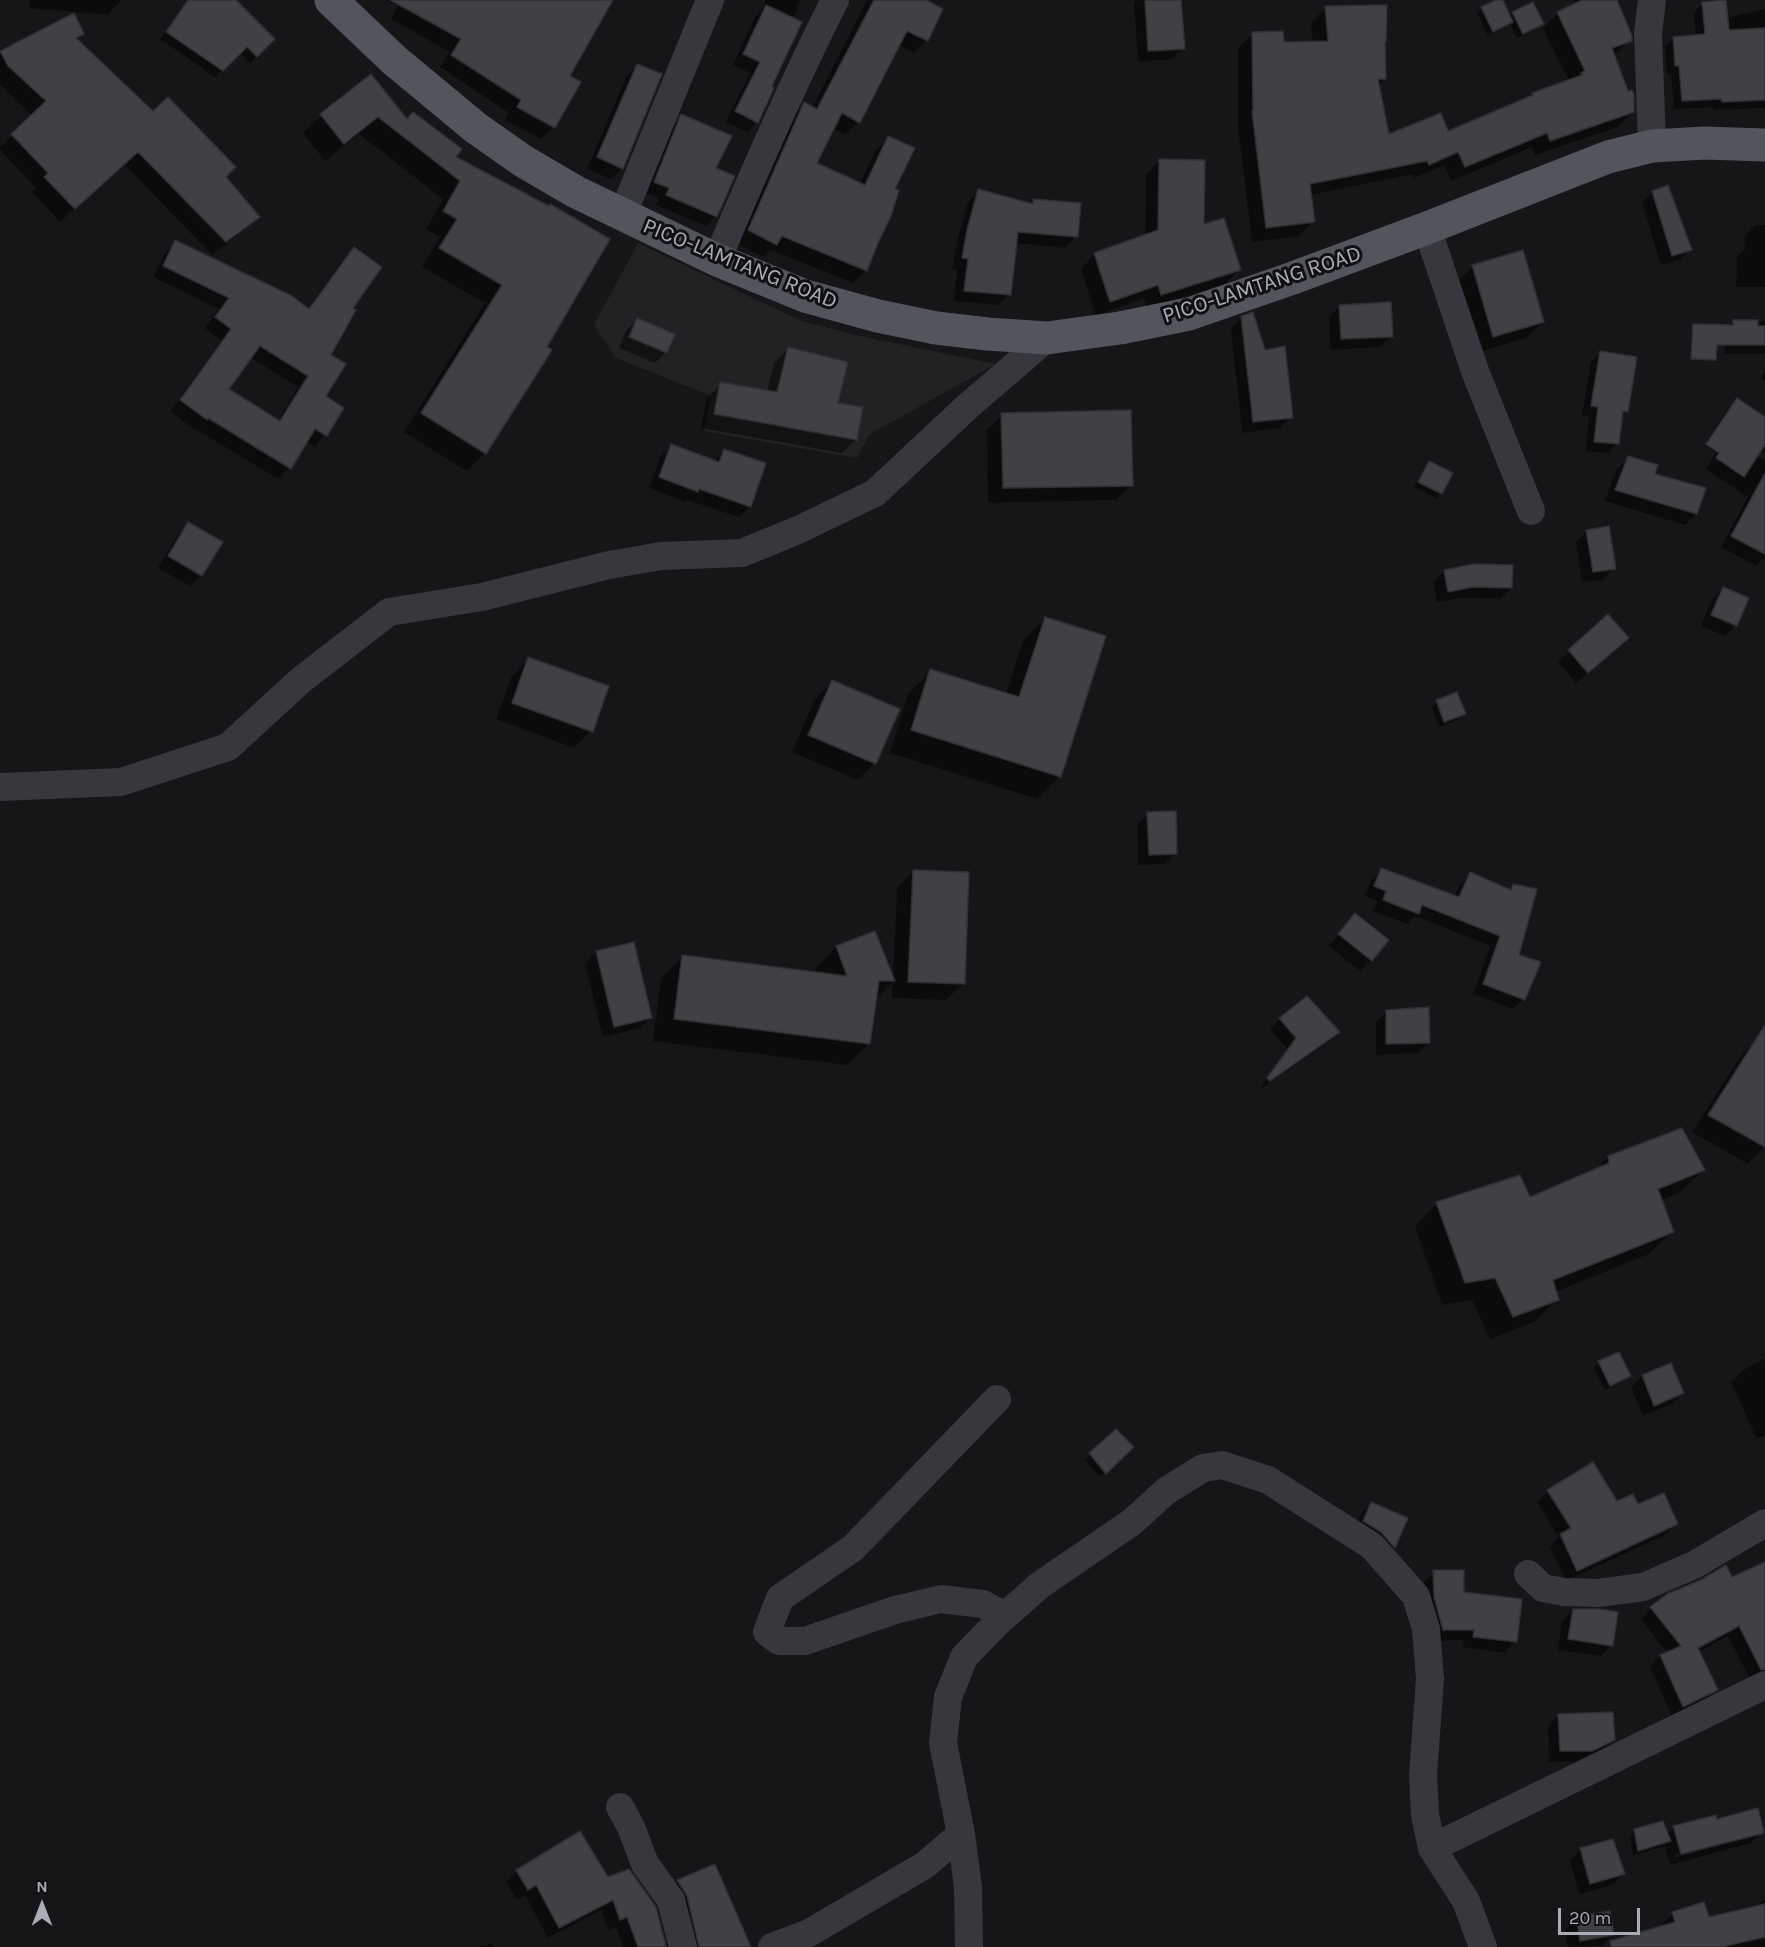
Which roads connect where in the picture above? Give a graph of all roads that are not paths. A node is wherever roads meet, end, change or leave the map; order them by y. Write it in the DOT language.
graph roads {
  1 [pos="332,0"];
  2 [pos="710,0"];
  3 [pos="835,0"];
  4 [pos="1633,0"];
  5 [pos="1652,0"];
  6 [pos="1650,76"];
  7 [pos="1765,145"];
  8 [pos="1652,146"];
  9 [pos="622,216"];
  10 [pos="1427,228"];
  11 [pos="717,260"];
  12 [pos="1047,338"];
  13 [pos="1531,512"];
  14 [pos="0,787"];
  15 [pos="997,1399"];
  16 [pos="1765,1522"];
  17 [pos="1528,1574"];
  18 [pos="1005,1616"];
  19 [pos="1765,1685"];
  20 [pos="620,1807"];
  21 [pos="961,1834"];
  22 [pos="1432,1848"];
  23 [pos="684,1947"];
  24 [pos="772,1947"];
  25 [pos="969,1947"];
  26 [pos="1484,1947"];
  1 -- 9 [label="main road, PICO-LAMTANG ROAD"];
  2 -- 9 [label="street"];
  3 -- 11 [label="street"];
  4 -- 6 [label="street"];
  5 -- 6 [label="street"];
  6 -- 8 [label="street"];
  7 -- 8 [label="main road, PICO-LAMTANG ROAD"];
  8 -- 10 [label="main road, PICO-LAMTANG ROAD"];
  9 -- 11 [label="main road, PICO-LAMTANG ROAD"];
  10 -- 12 [label="main road, PICO-LAMTANG ROAD"];
  10 -- 13 [label="street"];
  11 -- 12 [label="main road, PICO-LAMTANG ROAD"];
  12 -- 14 [label="street"];
  15 -- 18 [label="street"];
  16 -- 17 [label="street"];
  18 -- 21 [label="street"];
  18 -- 22 [label="street"];
  19 -- 22 [label="street"];
  20 -- 23 [label="street"];
  21 -- 24 [label="street"];
  21 -- 25 [label="street"];
  22 -- 26 [label="street"];
}
